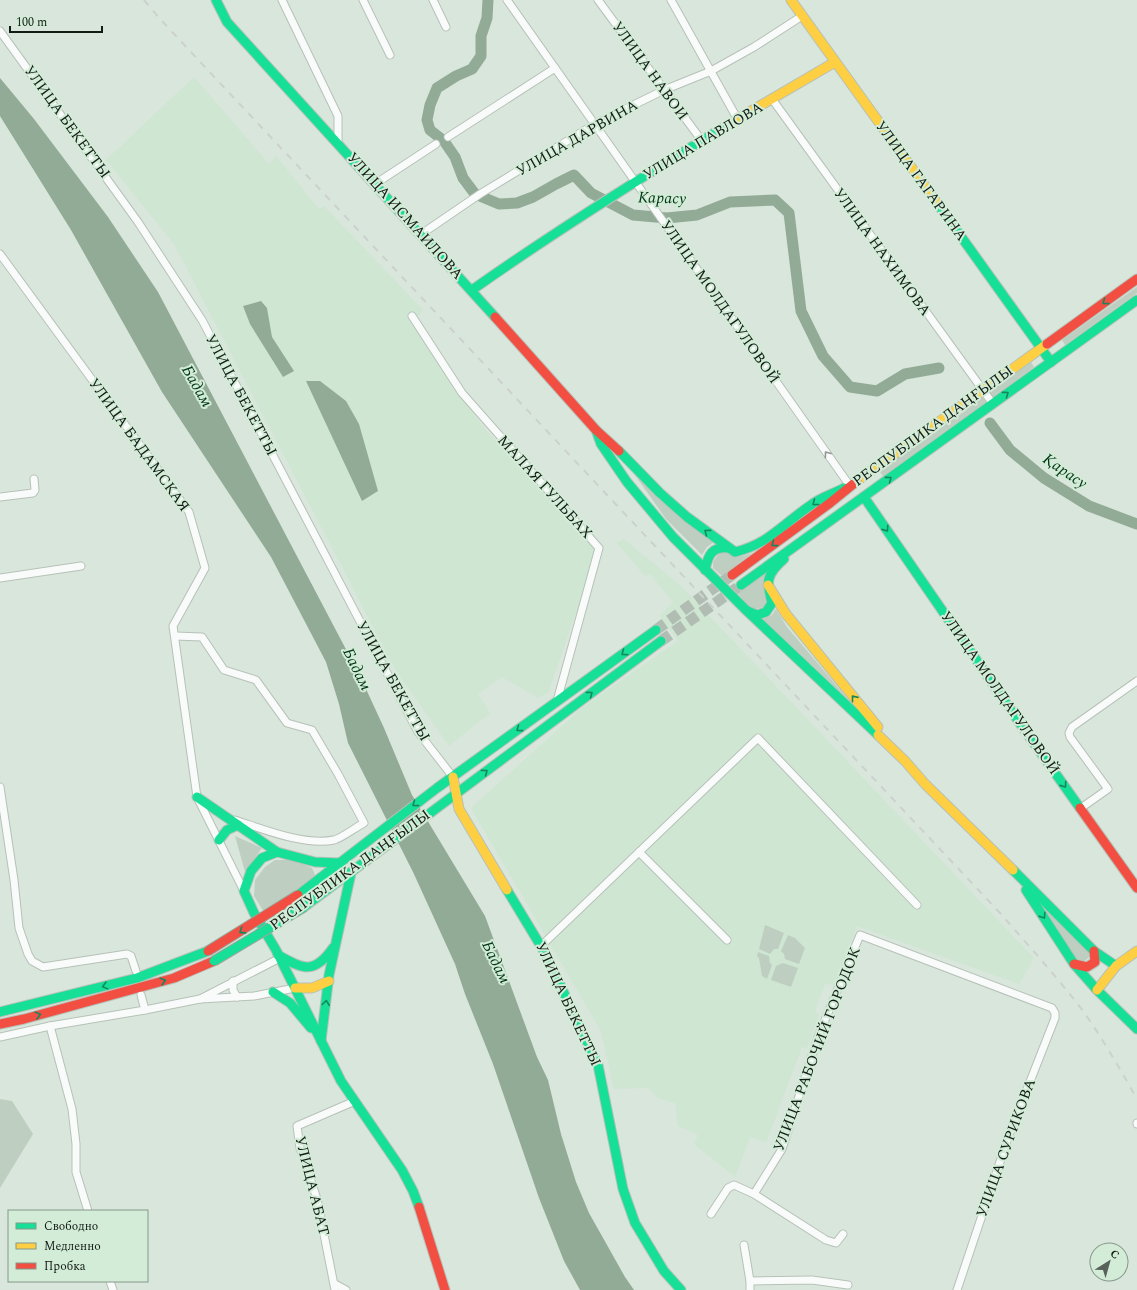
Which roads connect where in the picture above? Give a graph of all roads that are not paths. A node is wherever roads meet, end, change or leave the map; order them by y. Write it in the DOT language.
graph roads {
  1 [pos="216,0"];
  2 [pos="282,0"];
  3 [pos="364,0"];
  4 [pos="433,0"];
  5 [pos="507,0"];
  6 [pos="598,0"];
  7 [pos="671,0"];
  8 [pos="791,0"];
  9 [pos="802,16"];
  10 [pos="446,28"];
  11 [pos="0,31"];
  12 [pos="390,55"];
  13 [pos="835,62"];
  14 [pos="555,68"];
  15 [pos="711,71"];
  16 [pos="664,90"];
  17 [pos="772,99"];
  18 [pos="738,120"];
  19 [pos="595,124"];
  20 [pos="448,137"];
  21 [pos="702,141"];
  22 [pos="338,143"];
  23 [pos="436,144"];
  24 [pos="635,181"];
  25 [pos="376,184"];
  26 [pos="420,235"];
  27 [pos="0,254"];
  28 [pos="1137,279"];
  29 [pos="472,290"];
  30 [pos="1137,300"];
  31 [pos="412,316"];
  32 [pos="1041,348"];
  33 [pos="1051,362"];
  34 [pos="982,390"];
  35 [pos="993,404"];
  36 [pos="596,430"];
  37 [pos="34,479"];
  38 [pos="850,486"];
  39 [pos="0,497"];
  40 [pos="861,499"];
  41 [pos="729,548"];
  42 [pos="81,566"];
  43 [pos="705,570"];
  44 [pos="732,575"];
  45 [pos="0,578"];
  46 [pos="741,585"];
  47 [pos="768,585"];
  48 [pos="747,610"];
  49 [pos="656,630"];
  50 [pos="175,636"];
  51 [pos="661,641"];
  52 [pos="1137,681"];
  53 [pos="557,701"];
  54 [pos="905,761"];
  55 [pos="450,779"];
  56 [pos="0,787"];
  57 [pos="455,794"];
  58 [pos="197,797"];
  59 [pos="1081,808"];
  60 [pos="227,818"];
  61 [pos="238,825"];
  62 [pos="219,840"];
  63 [pos="277,852"];
  64 [pos="639,852"];
  65 [pos="315,862"];
  66 [pos="341,863"];
  67 [pos="1014,872"];
  68 [pos="352,873"];
  69 [pos="322,877"];
  70 [pos="1137,888"];
  71 [pos="244,891"];
  72 [pos="917,905"];
  73 [pos="727,940"];
  74 [pos="336,944"];
  75 [pos="541,946"];
  76 [pos="1094,951"];
  77 [pos="1137,951"];
  78 [pos="279,957"];
  79 [pos="1074,964"];
  80 [pos="1116,966"];
  81 [pos="136,972"];
  82 [pos="233,981"];
  83 [pos="329,981"];
  84 [pos="295,988"];
  85 [pos="1097,990"];
  86 [pos="273,992"];
  87 [pos="141,995"];
  88 [pos="237,996"];
  89 [pos="200,999"];
  90 [pos="1052,1008"];
  91 [pos="145,1010"];
  92 [pos="0,1012"];
  93 [pos="0,1024"];
  94 [pos="50,1026"];
  95 [pos="1137,1029"];
  96 [pos="0,1037"];
  97 [pos="320,1039"];
  98 [pos="355,1101"];
  99 [pos="754,1194"];
  100 [pos="88,1210"];
  101 [pos="711,1214"];
  102 [pos="844,1234"];
  103 [pos="744,1245"];
  104 [pos="750,1281"];
  105 [pos="848,1285"];
  106 [pos="335,1287"];
  107 [pos="346,1290"];
  108 [pos="446,1290"];
  109 [pos="681,1290"];
  110 [pos="750,1290"];
  111 [pos="958,1290"];
  1 -- 22 [label="main road, УЛИЦА ИСМАИЛОВА"];
  2 -- 22 [label="street"];
  3 -- 12 [label="street"];
  4 -- 10 [label="street"];
  5 -- 14 [label="street, УЛИЦА МОЛДАГУЛОВОЙ"];
  6 -- 16 [label="street, УЛИЦА НАВОИ"];
  7 -- 15 [label="street"];
  8 -- 9 [label="main road, УЛИЦА ГАГАРИНА"];
  9 -- 13 [label="main road, УЛИЦА ГАГАРИНА"];
  9 -- 15 [label="street, УЛИЦА ДАРВИНА"];
  11 -- 55 [label="street, УЛИЦА БЕКЕТТЫ"];
  13 -- 17 [label="main road, УЛИЦА ПАВЛОВА"];
  13 -- 32 [label="main road, УЛИЦА ГАГАРИНА"];
  14 -- 19 [label="street, УЛИЦА МОЛДАГУЛОВОЙ"];
  14 -- 20 [label="street"];
  15 -- 16 [label="street, УЛИЦА ДАРВИНА"];
  15 -- 18 [label="street"];
  16 -- 19 [label="street, УЛИЦА ДАРВИНА"];
  16 -- 21 [label="street, УЛИЦА НАВОИ"];
  17 -- 18 [label="main road, УЛИЦА ПАВЛОВА"];
  17 -- 34 [label="street, УЛИЦА НАХИМОВА"];
  18 -- 21 [label="main road, УЛИЦА ПАВЛОВА"];
  19 -- 24 [label="street, УЛИЦА МОЛДАГУЛОВОЙ"];
  19 -- 26 [label="street, УЛИЦА ДАРВИНА"];
  21 -- 24 [label="main road, УЛИЦА ПАВЛОВА"];
  22 -- 25 [label="main road, УЛИЦА ИСМАИЛОВА"];
  23 -- 25 [label="street"];
  24 -- 29 [label="main road, УЛИЦА ПАВЛОВА"];
  38 -- 24 [label="street, УЛИЦА МОЛДАГУЛОВОЙ, one-way"];
  25 -- 26 [label="main road, УЛИЦА ИСМАИЛОВА"];
  26 -- 29 [label="main road, УЛИЦА ИСМАИЛОВА"];
  27 -- 50 [label="street, УЛИЦА БАДАМСКАЯ"];
  28 -- 32 [label="main road, РЕСПУБЛИКА ДАҢҒЫЛЫ, one-way"];
  29 -- 36 [label="main road, УЛИЦА ИСМАИЛОВА"];
  30 -- 33 [label="main road, РЕСПУБЛИКА ДАҢҒЫЛЫ"];
  31 -- 53 [label="street, МАЛАЯ ГУЛЬБАХ"];
  32 -- 33 [label="main road, УЛИЦА ГАГАРИНА"];
  32 -- 34 [label="main road, РЕСПУБЛИКА ДАҢҒЫЛЫ"];
  35 -- 33 [label="main road, РЕСПУБЛИКА ДАҢҒЫЛЫ, one-way"];
  34 -- 35 [label="street, УЛИЦА НАХИМОВА"];
  34 -- 38 [label="main road, РЕСПУБЛИКА ДАҢҒЫЛЫ"];
  40 -- 35 [label="main road, РЕСПУБЛИКА ДАҢҒЫЛЫ, one-way"];
  41 -- 36 [label="main road, УЛИЦА ИСМАИЛОВА, one-way"];
  36 -- 43 [label="main road, УЛИЦА ИСМАИЛОВА"];
  37 -- 39 [label="street"];
  38 -- 41 [label="main road, one-way"];
  38 -- 44 [label="main road, РЕСПУБЛИКА ДАҢҒЫЛЫ, one-way"];
  40 -- 46 [label="main road, РЕСПУБЛИКА ДАҢҒЫЛЫ"];
  40 -- 47 [label="main road"];
  40 -- 59 [label="main road, УЛИЦА МОЛДАГУЛОВОЙ, one-way"];
  41 -- 43 [label="main road"];
  42 -- 45 [label="street"];
  43 -- 48 [label="main road, УЛИЦА ИСМАИЛОВА"];
  47 -- 48 [label="main road"];
  54 -- 47 [label="main road, one-way"];
  48 -- 54 [label="main road, УЛИЦА ИСМАИЛОВА"];
  49 -- 53 [label="main road, РЕСПУБЛИКА ДАҢҒЫЛЫ, one-way"];
  50 -- 58 [label="street, УЛИЦА БАДАМСКАЯ"];
  50 -- 60 [label="street"];
  57 -- 51 [label="main road, РЕСПУБЛИКА ДАҢҒЫЛЫ, one-way"];
  52 -- 59 [label="street"];
  53 -- 55 [label="main road, РЕСПУБЛИКА ДАҢҒЫЛЫ, one-way"];
  54 -- 67 [label="main road"];
  55 -- 57 [label="main road, УЛИЦА БЕКЕТТЫ"];
  55 -- 66 [label="main road, РЕСПУБЛИКА ДАҢҒЫЛЫ, one-way"];
  56 -- 81 [label="street"];
  57 -- 68 [label="main road, РЕСПУБЛИКА ДАҢҒЫЛЫ"];
  57 -- 75 [label="main road, УЛИЦА БЕКЕТТЫ"];
  58 -- 60 [label="main road"];
  58 -- 62 [label="street, УЛИЦА БАДАМСКАЯ"];
  59 -- 70 [label="main road, УЛИЦА МОЛДАГУЛОВОЙ"];
  60 -- 61 [label="main road"];
  61 -- 62 [label="main road"];
  61 -- 63 [label="main road"];
  62 -- 71 [label="street, УЛИЦА БАДАМСКАЯ"];
  63 -- 65 [label="main road"];
  63 -- 71 [label="main road"];
  64 -- 72 [label="street"];
  64 -- 73 [label="street"];
  64 -- 75 [label="street"];
  65 -- 66 [label="main road"];
  65 -- 69 [label="main road"];
  66 -- 69 [label="main road, РЕСПУБЛИКА ДАҢҒЫЛЫ"];
  67 -- 76 [label="main road"];
  67 -- 79 [label="main road, one-way"];
  68 -- 74 [label="main road"];
  93 -- 68 [label="main road, РЕСПУБЛИКА ДАҢҒЫЛЫ, one-way, bridge"];
  69 -- 92 [label="main road, РЕСПУБЛИКА ДАҢҒЫЛЫ, one-way, bridge"];
  71 -- 78 [label="main road"];
  74 -- 78 [label="main road"];
  74 -- 83 [label="main road"];
  75 -- 109 [label="main road, УЛИЦА БЕКЕТТЫ"];
  76 -- 79 [label="main road"];
  76 -- 80 [label="main road"];
  77 -- 80 [label="main road"];
  78 -- 82 [label="street"];
  78 -- 84 [label="main road"];
  79 -- 85 [label="main road"];
  80 -- 85 [label="main road"];
  82 -- 88 [label="street"];
  82 -- 89 [label="street"];
  83 -- 84 [label="main road"];
  97 -- 83 [label="main road, one-way"];
  84 -- 86 [label="street"];
  84 -- 97 [label="main road"];
  85 -- 95 [label="main road"];
  86 -- 88 [label="street"];
  86 -- 97 [label="main road"];
  87 -- 91 [label="street"];
  88 -- 89 [label="street"];
  89 -- 91 [label="street"];
  90 -- 99 [label="street, УЛИЦА РАБОЧИЙ ГОРОДОК"];
  90 -- 111 [label="street, УЛИЦА СУРИКОВА"];
  91 -- 94 [label="street"];
  94 -- 96 [label="street"];
  94 -- 100 [label="street"];
  97 -- 98 [label="main road"];
  98 -- 106 [label="street, УЛИЦА АБАТ"];
  98 -- 108 [label="main road"];
  99 -- 101 [label="street"];
  99 -- 102 [label="street"];
  103 -- 104 [label="street"];
  104 -- 105 [label="street"];
  104 -- 110 [label="street"];
  106 -- 107 [label="street, УЛИЦА АБАТ"];
}
